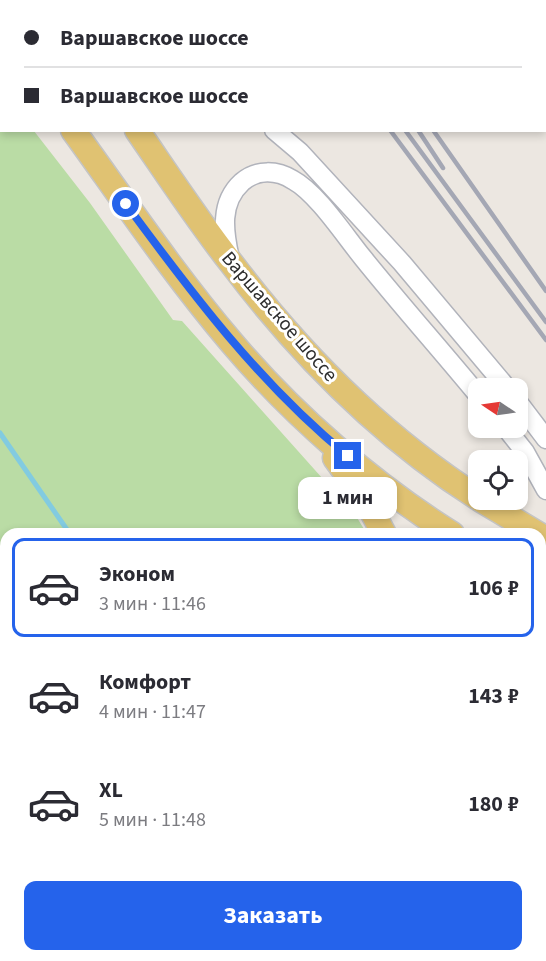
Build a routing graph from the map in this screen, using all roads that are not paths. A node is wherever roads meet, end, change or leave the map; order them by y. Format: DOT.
graph roads {
  1 [pos="74,132"];
  2 [pos="138,132"];
  3 [pos="276,132"];
  4 [pos="231,263"];
  5 [pos="499,378"];
  6 [pos="468,382"];
  7 [pos="528,414"];
  8 [pos="302,415"];
  9 [pos="514,438"];
  10 [pos="546,439"];
  11 [pos="468,490"];
  12 [pos="546,490"];
  13 [pos="499,510"];
  14 [pos="381,528"];
  15 [pos="444,528"];
  16 [pos="529,528"];
  1 -- 8 [label="main road"];
  2 -- 4 [label="main road, Варшавское шоссе"];
  3 -- 5 [label="street"];
  4 -- 6 [label="street"];
  4 -- 11 [label="main road, Варшавское шоссе"];
  7 -- 10 [label="street"];
  8 -- 14 [label="main road"];
  8 -- 15 [label="main road"];
  9 -- 12 [label="street"];
  13 -- 16 [label="main road, Варшавское шоссе"];
}
